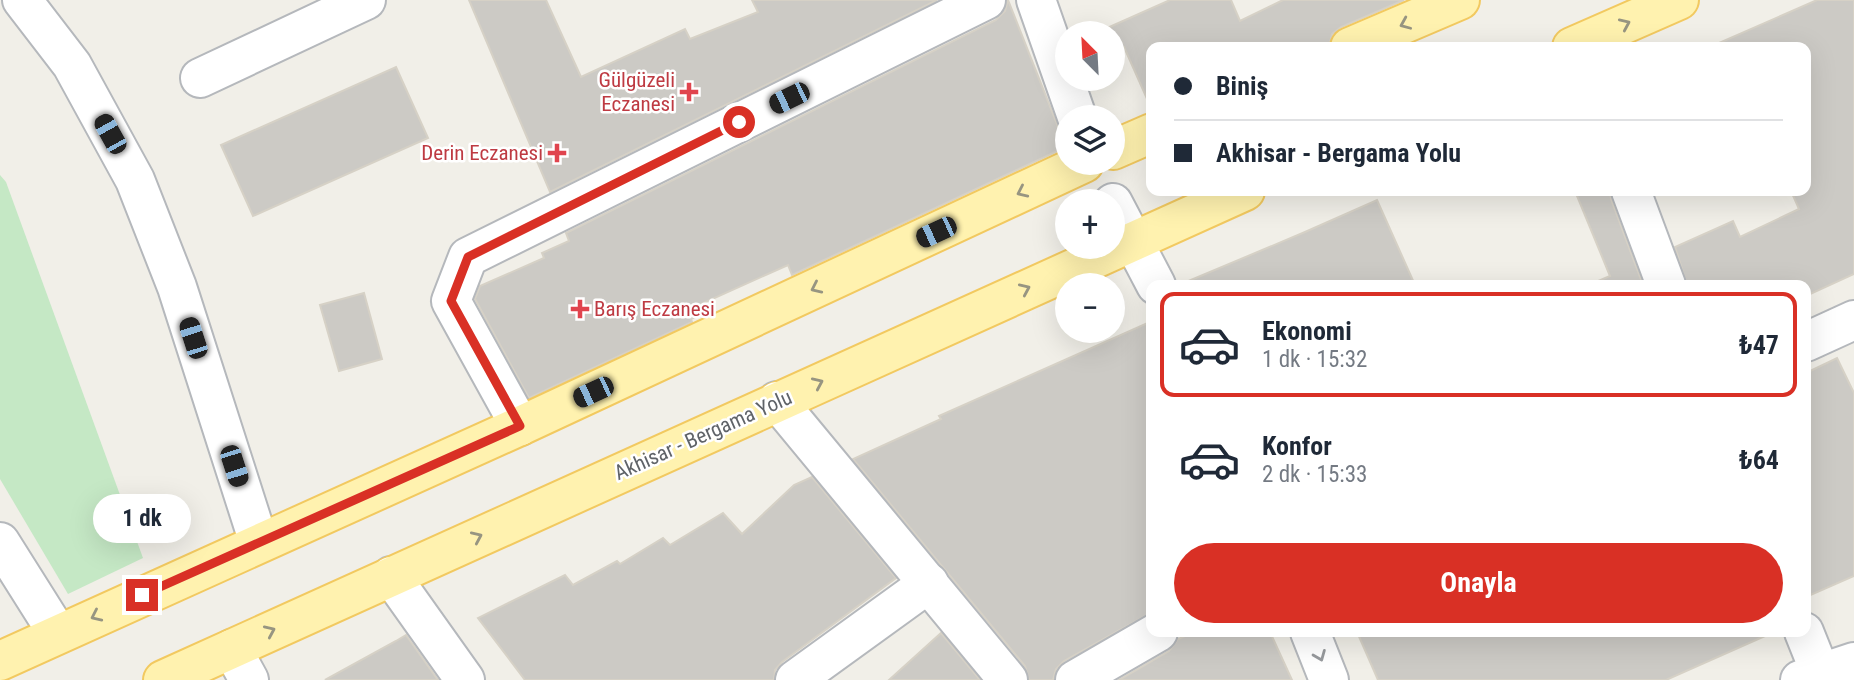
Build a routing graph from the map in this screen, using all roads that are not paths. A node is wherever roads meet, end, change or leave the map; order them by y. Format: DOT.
graph roads {
  1 [pos="22,0"];
  2 [pos="366,0"];
  3 [pos="986,0"];
  4 [pos="1036,0"];
  5 [pos="1460,0"];
  6 [pos="1679,0"];
  7 [pos="1362,42"];
  8 [pos="1585,42"];
  9 [pos="201,78"];
  10 [pos="1073,105"];
  11 [pos="1146,136"];
  12 [pos="1125,145"];
  13 [pos="1058,175"];
  14 [pos="1233,196"];
  15 [pos="1633,196"];
  16 [pos="1125,228"];
  17 [pos="1131,240"];
  18 [pos="1153,280"];
  19 [pos="1664,280"];
  20 [pos="1854,320"];
  21 [pos="1811,340"];
  22 [pos="777,401"];
  23 [pos="520,426"];
  24 [pos="0,542"];
  25 [pos="259,543"];
  26 [pos="391,576"];
  27 [pos="929,583"];
  28 [pos="58,634"];
  29 [pos="1149,637"];
  30 [pos="1312,637"];
  31 [pos="1807,637"];
  32 [pos="0,661"];
  33 [pos="240,664"];
  34 [pos="1825,671"];
  35 [pos="163,680"];
  36 [pos="466,680"];
  37 [pos="795,680"];
  38 [pos="1008,680"];
  39 [pos="1075,680"];
  40 [pos="1329,680"];
  1 -- 25 [label="street"];
  2 -- 9 [label="street"];
  3 -- 23 [label="street"];
  4 -- 10 [label="street"];
  5 -- 7 [label="main road, one-way"];
  8 -- 6 [label="main road, one-way"];
  11 -- 12 [label="main road"];
  13 -- 23 [label="main road, one-way"];
  14 -- 17 [label="main road, Akhisar - Bergama Yolu"];
  15 -- 19 [label="street"];
  16 -- 17 [label="street"];
  17 -- 18 [label="street"];
  22 -- 17 [label="main road, Akhisar - Bergama Yolu, one-way"];
  20 -- 21 [label="street"];
  26 -- 22 [label="main road, Akhisar - Bergama Yolu, one-way"];
  22 -- 27 [label="street"];
  23 -- 25 [label="main road"];
  24 -- 28 [label="street"];
  25 -- 28 [label="main road, one-way"];
  33 -- 26 [label="main road, Akhisar - Bergama Yolu, one-way"];
  26 -- 36 [label="street"];
  27 -- 37 [label="street"];
  27 -- 38 [label="street"];
  28 -- 32 [label="main road"];
  29 -- 39 [label="street"];
  30 -- 40 [label="street, one-way"];
  31 -- 34 [label="street"];
  33 -- 35 [label="main road, Akhisar - Bergama Yolu"];
}
